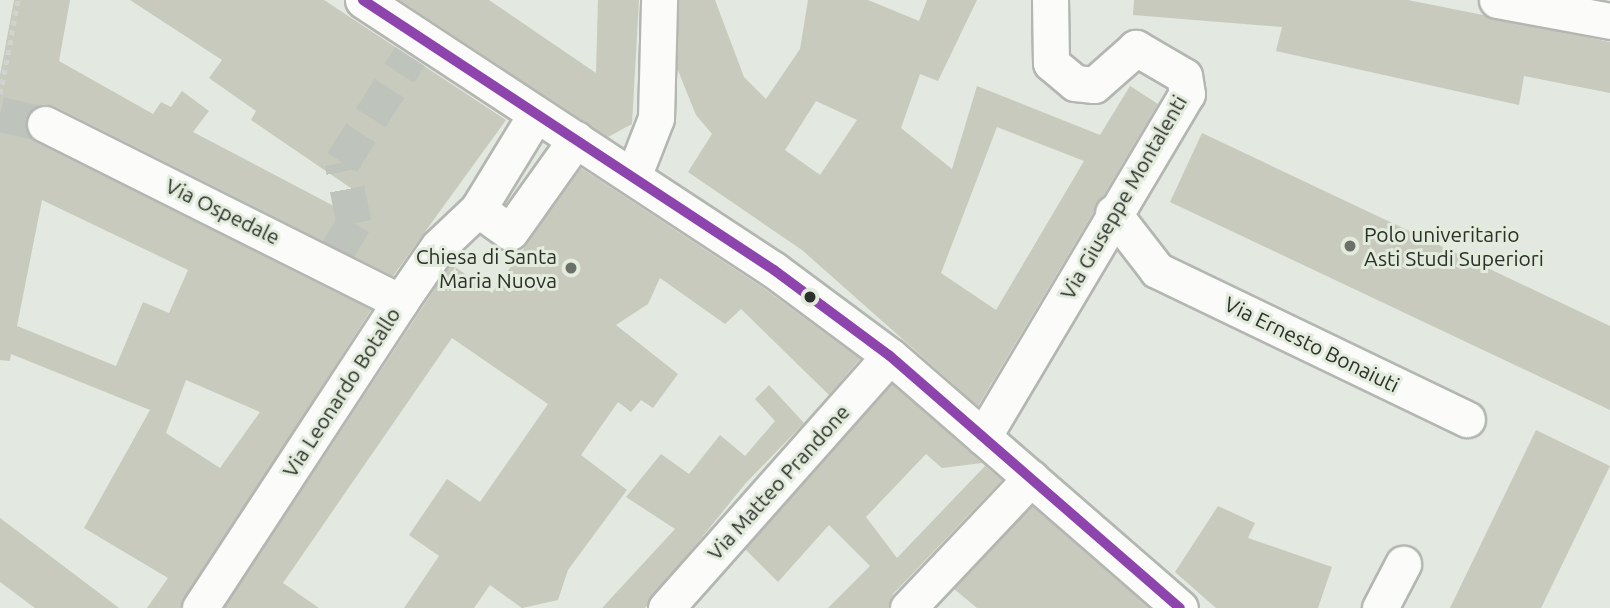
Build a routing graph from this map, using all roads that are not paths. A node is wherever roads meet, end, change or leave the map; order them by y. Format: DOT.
graph roads {
  1 [pos="363,0"];
  2 [pos="659,0"];
  3 [pos="1050,0"];
  4 [pos="1497,0"];
  5 [pos="1610,21"];
  6 [pos="537,114"];
  7 [pos="46,124"];
  8 [pos="576,139"];
  9 [pos="633,177"];
  10 [pos="478,209"];
  11 [pos="1113,213"];
  12 [pos="400,302"];
  13 [pos="890,356"];
  14 [pos="1467,419"];
  15 [pos="982,437"];
  16 [pos="1031,478"];
  17 [pos="1403,564"];
  18 [pos="200,608"];
  19 [pos="666,608"];
  20 [pos="908,608"];
  21 [pos="1180,608"];
  22 [pos="1380,608"];
  1 -- 6 [label="street"];
  2 -- 9 [label="street"];
  3 -- 11 [label="street, Via Giuseppe Montalenti"];
  4 -- 5 [label="street"];
  6 -- 8 [label="street"];
  6 -- 10 [label="street, Via Leonardo Botallo"];
  7 -- 12 [label="street, Via Ospedale"];
  8 -- 9 [label="street"];
  8 -- 10 [label="street"];
  9 -- 13 [label="street"];
  10 -- 12 [label="street, Via Leonardo Botallo"];
  11 -- 14 [label="street, Via Ernesto Bonaiuti"];
  11 -- 15 [label="street, Via Giuseppe Montalenti"];
  12 -- 18 [label="street, Via Leonardo Botallo"];
  13 -- 15 [label="street"];
  13 -- 19 [label="street, Via Matteo Prandone"];
  15 -- 16 [label="street"];
  16 -- 20 [label="street"];
  16 -- 21 [label="street"];
  17 -- 22 [label="street"];
}
